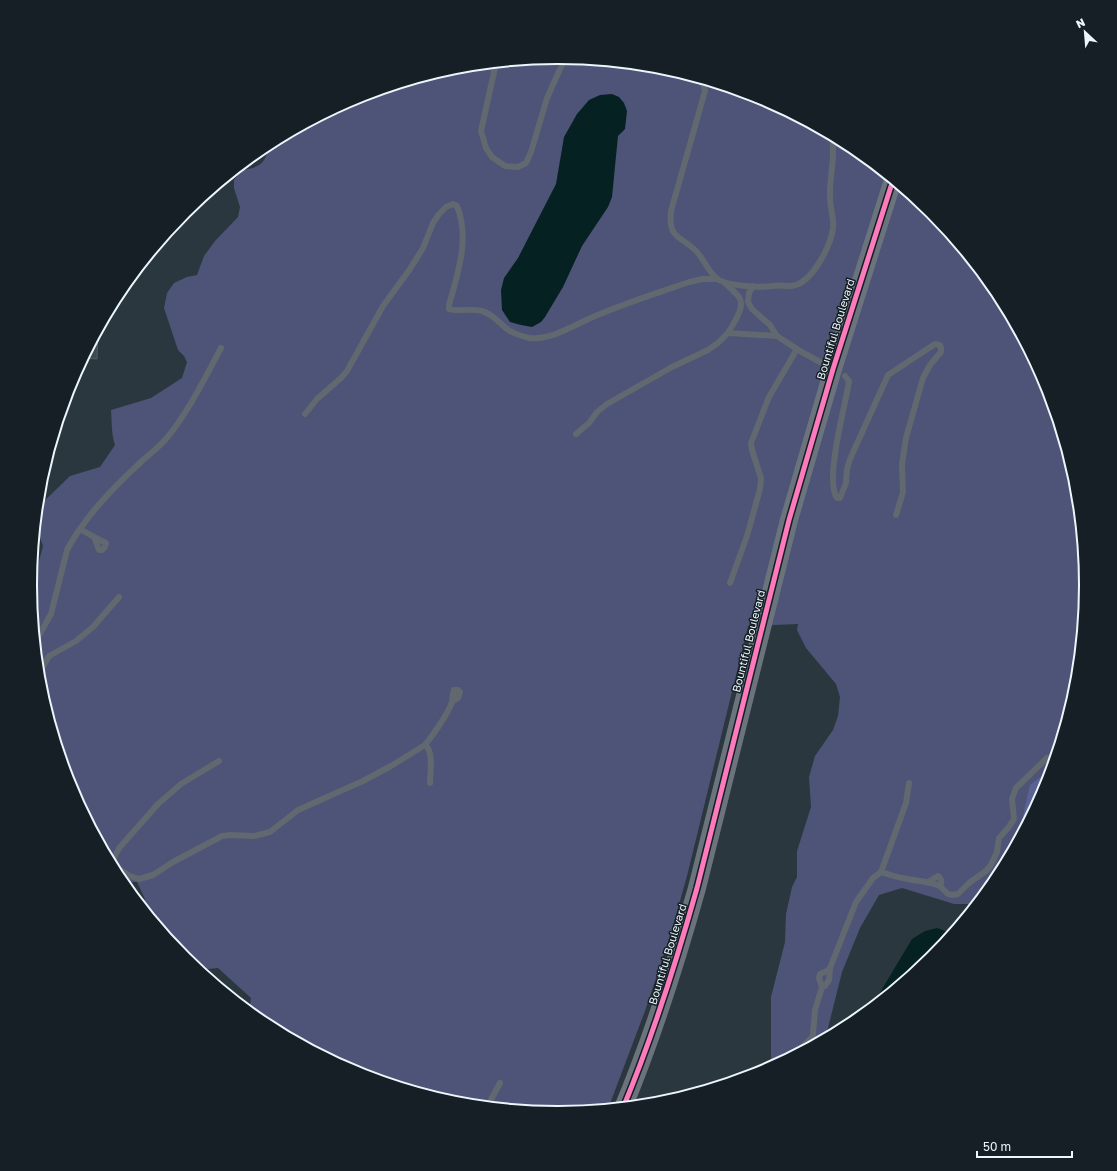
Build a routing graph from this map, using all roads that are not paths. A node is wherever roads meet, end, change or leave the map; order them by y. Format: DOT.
graph roads {
  1 [pos="562,64"];
  2 [pos="495,68"];
  3 [pos="704,85"];
  4 [pos="833,143"];
  5 [pos="892,185"];
  6 [pos="717,279"];
  7 [pos="725,283"];
  8 [pos="753,286"];
  9 [pos="728,333"];
  10 [pos="777,336"];
  11 [pos="221,348"];
  12 [pos="797,349"];
  13 [pos="820,362"];
  14 [pos="845,376"];
  15 [pos="305,414"];
  16 [pos="576,434"];
  17 [pos="896,515"];
  18 [pos="80,529"];
  19 [pos="94,537"];
  20 [pos="730,583"];
  21 [pos="119,597"];
  22 [pos="39,635"];
  23 [pos="43,666"];
  24 [pos="453,701"];
  25 [pos="425,745"];
  26 [pos="1047,758"];
  27 [pos="219,761"];
  28 [pos="430,783"];
  29 [pos="909,783"];
  30 [pos="114,857"];
  31 [pos="123,872"];
  32 [pos="881,872"];
  33 [pos="830,968"];
  34 [pos="822,987"];
  35 [pos="812,1037"];
  36 [pos="812,1041"];
  37 [pos="804,1045"];
  38 [pos="500,1083"];
  39 [pos="489,1103"];
  40 [pos="625,1103"];
  1 -- 2 [label="lane"];
  3 -- 6 [label="lane"];
  4 -- 8 [label="lane"];
  5 -- 40 [label="main road, Bountiful Boulevard"];
  6 -- 7 [label="lane"];
  6 -- 15 [label="lane"];
  7 -- 8 [label="lane"];
  7 -- 9 [label="lane"];
  8 -- 10 [label="lane"];
  9 -- 10 [label="lane"];
  9 -- 16 [label="lane"];
  10 -- 12 [label="lane"];
  11 -- 18 [label="lane"];
  12 -- 13 [label="lane"];
  12 -- 20 [label="lane"];
  14 -- 17 [label="lane"];
  18 -- 19 [label="lane"];
  18 -- 22 [label="lane"];
  21 -- 23 [label="lane"];
  24 -- 25 [label="lane"];
  25 -- 28 [label="lane"];
  25 -- 31 [label="lane"];
  26 -- 32 [label="lane"];
  27 -- 30 [label="lane"];
  29 -- 32 [label="lane"];
  32 -- 33 [label="lane"];
  33 -- 34 [label="lane"];
  33 -- 34 [label="lane"];
  34 -- 35 [label="lane"];
  35 -- 36 [label="lane"];
  35 -- 37 [label="lane"];
  38 -- 39 [label="lane"];
}
